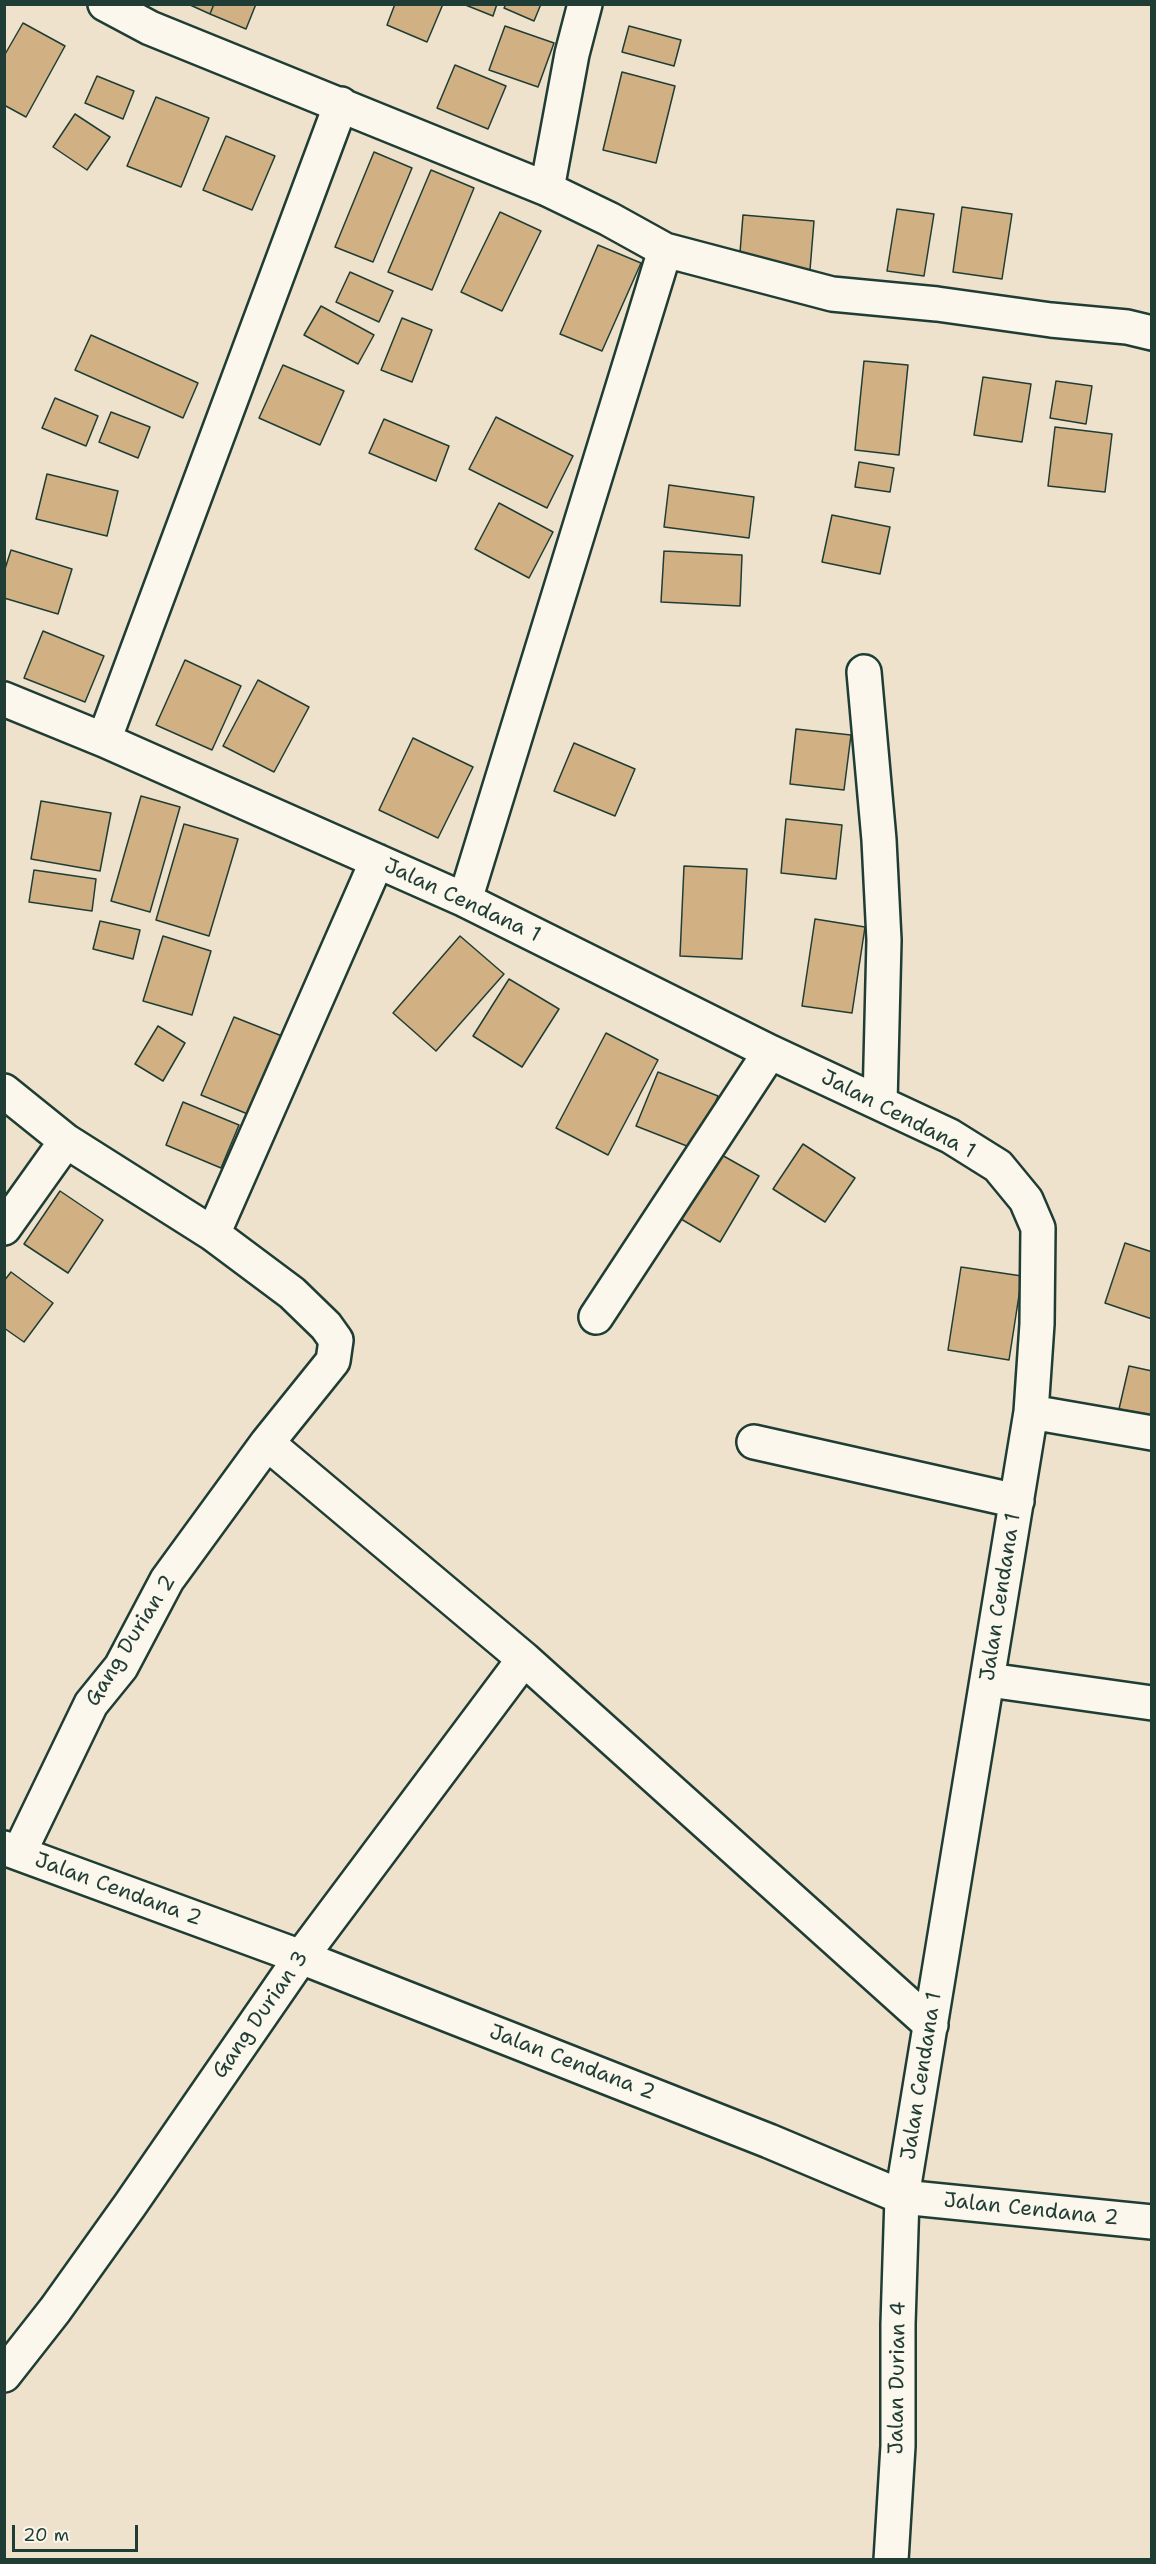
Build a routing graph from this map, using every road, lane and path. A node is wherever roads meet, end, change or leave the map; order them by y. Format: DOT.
graph roads {
  1 [pos="105,4"];
  2 [pos="585,4"];
  3 [pos="154,16"];
  4 [pos="341,104"];
  5 [pos="547,189"];
  6 [pos="665,250"];
  7 [pos="1152,333"];
  8 [pos="864,672"];
  9 [pos="4,699"];
  10 [pos="104,740"];
  11 [pos="377,861"];
  12 [pos="465,900"];
  13 [pos="770,1052"];
  14 [pos="4,1092"];
  15 [pos="880,1103"];
  16 [pos="66,1141"];
  17 [pos="4,1228"];
  18 [pos="213,1234"];
  19 [pos="596,1317"];
  20 [pos="1031,1412"];
  21 [pos="1152,1433"];
  22 [pos="754,1442"];
  23 [pos="267,1443"];
  24 [pos="1017,1501"];
  25 [pos="524,1659"];
  26 [pos="988,1680"];
  27 [pos="1152,1702"];
  28 [pos="12,1851"];
  29 [pos="301,1957"];
  30 [pos="931,2025"];
  31 [pos="903,2197"];
  32 [pos="1152,2222"];
  33 [pos="4,2375"];
  34 [pos="891,2559"];
  1 -- 3 [label="street"];
  2 -- 5 [label="street"];
  3 -- 4 [label="street"];
  4 -- 5 [label="street"];
  4 -- 10 [label="street"];
  5 -- 6 [label="street"];
  6 -- 7 [label="street"];
  6 -- 12 [label="street"];
  8 -- 15 [label="street"];
  9 -- 10 [label="street, Jalan Cendana 1"];
  10 -- 11 [label="street, Jalan Cendana 1"];
  11 -- 12 [label="street, Jalan Cendana 1"];
  11 -- 18 [label="street"];
  12 -- 13 [label="street, Jalan Cendana 1"];
  13 -- 15 [label="street, Jalan Cendana 1"];
  13 -- 19 [label="street"];
  14 -- 16 [label="street"];
  15 -- 20 [label="street, Jalan Cendana 1"];
  16 -- 17 [label="street"];
  16 -- 18 [label="street"];
  18 -- 23 [label="street, Gang Durian 2"];
  20 -- 21 [label="street"];
  20 -- 24 [label="street, Jalan Cendana 1"];
  22 -- 24 [label="street"];
  23 -- 25 [label="street"];
  23 -- 28 [label="street, Gang Durian 2"];
  24 -- 26 [label="street, Jalan Cendana 1"];
  25 -- 29 [label="street, Gang Durian 3"];
  25 -- 30 [label="street"];
  26 -- 27 [label="street"];
  26 -- 30 [label="street, Jalan Cendana 1"];
  28 -- 29 [label="street, Jalan Cendana 2"];
  29 -- 31 [label="street, Jalan Cendana 2"];
  29 -- 33 [label="street, Gang Durian 3"];
  30 -- 31 [label="street, Jalan Cendana 1"];
  31 -- 32 [label="street, Jalan Cendana 2"];
  31 -- 34 [label="street, Jalan Durian 4"];
}
